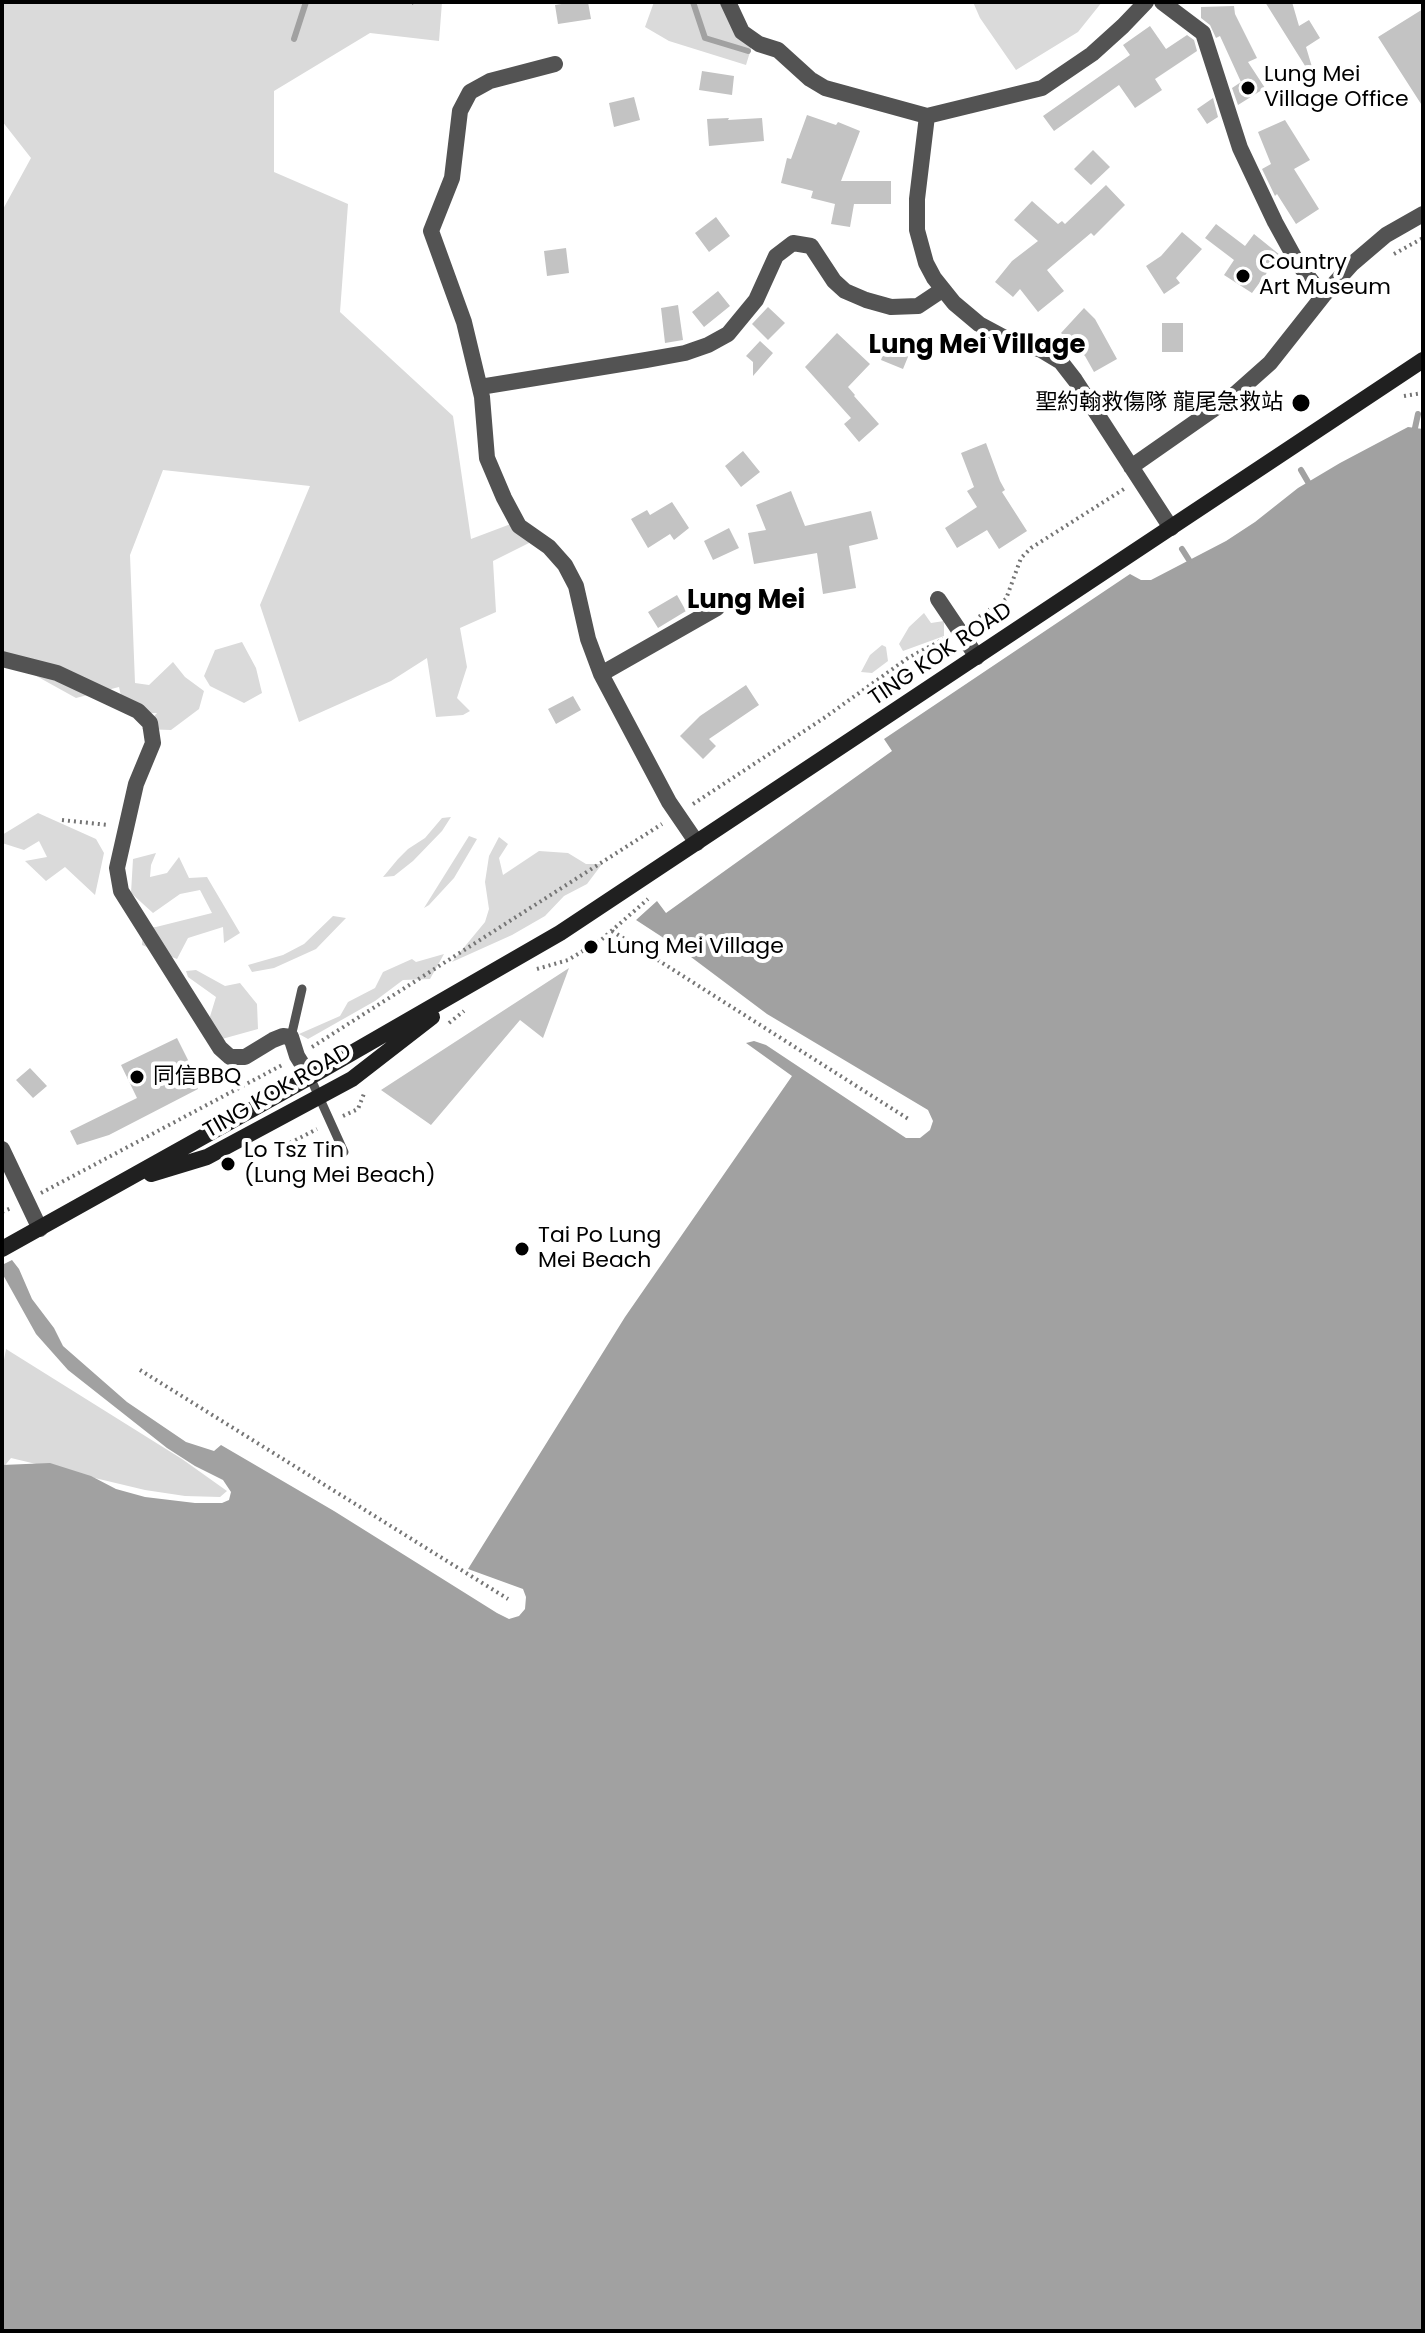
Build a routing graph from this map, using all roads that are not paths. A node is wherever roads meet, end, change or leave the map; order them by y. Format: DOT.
graph roads {
  1 [pos="728,2"];
  2 [pos="1146,2"];
  3 [pos="1162,2"];
  4 [pos="555,64"];
  5 [pos="927,116"];
  6 [pos="1423,214"];
  7 [pos="942,290"];
  8 [pos="1323,296"];
  9 [pos="1423,360"];
  10 [pos="480,387"];
  11 [pos="1131,476"];
  12 [pos="1171,528"];
  13 [pos="938,599"];
  14 [pos="717,608"];
  15 [pos="977,657"];
  16 [pos="2,659"];
  17 [pos="601,674"];
  18 [pos="697,843"];
  19 [pos="478,980"];
  20 [pos="302,989"];
  21 [pos="291,1037"];
  22 [pos="310,1077"];
  23 [pos="319,1097"];
  24 [pos="2,1149"];
  25 [pos="344,1152"];
  26 [pos="122,1183"];
  27 [pos="40,1229"];
  28 [pos="2,1249"];
  1 -- 5 [label="street"];
  2 -- 5 [label="street"];
  3 -- 8 [label="street"];
  4 -- 10 [label="street"];
  5 -- 7 [label="street"];
  6 -- 8 [label="street"];
  7 -- 10 [label="street"];
  7 -- 11 [label="street"];
  8 -- 11 [label="street"];
  9 -- 12 [label="main road, TING KOK ROAD"];
  10 -- 17 [label="street"];
  11 -- 12 [label="street"];
  12 -- 15 [label="main road, TING KOK ROAD"];
  13 -- 15 [label="street"];
  14 -- 17 [label="street"];
  15 -- 18 [label="main road, TING KOK ROAD"];
  16 -- 21 [label="street"];
  17 -- 18 [label="street"];
  18 -- 19 [label="main road, TING KOK ROAD"];
  19 -- 22 [label="main road, TING KOK ROAD"];
  19 -- 23 [label="main road, TING KOK ROAD"];
  20 -- 21 [label="lane"];
  21 -- 22 [label="street"];
  22 -- 23 [label="lane"];
  22 -- 26 [label="main road, TING KOK ROAD"];
  23 -- 25 [label="lane"];
  23 -- 26 [label="main road, TING KOK ROAD"];
  24 -- 27 [label="street"];
  26 -- 27 [label="main road, TING KOK ROAD"];
  27 -- 28 [label="main road, TING KOK ROAD"];
}
